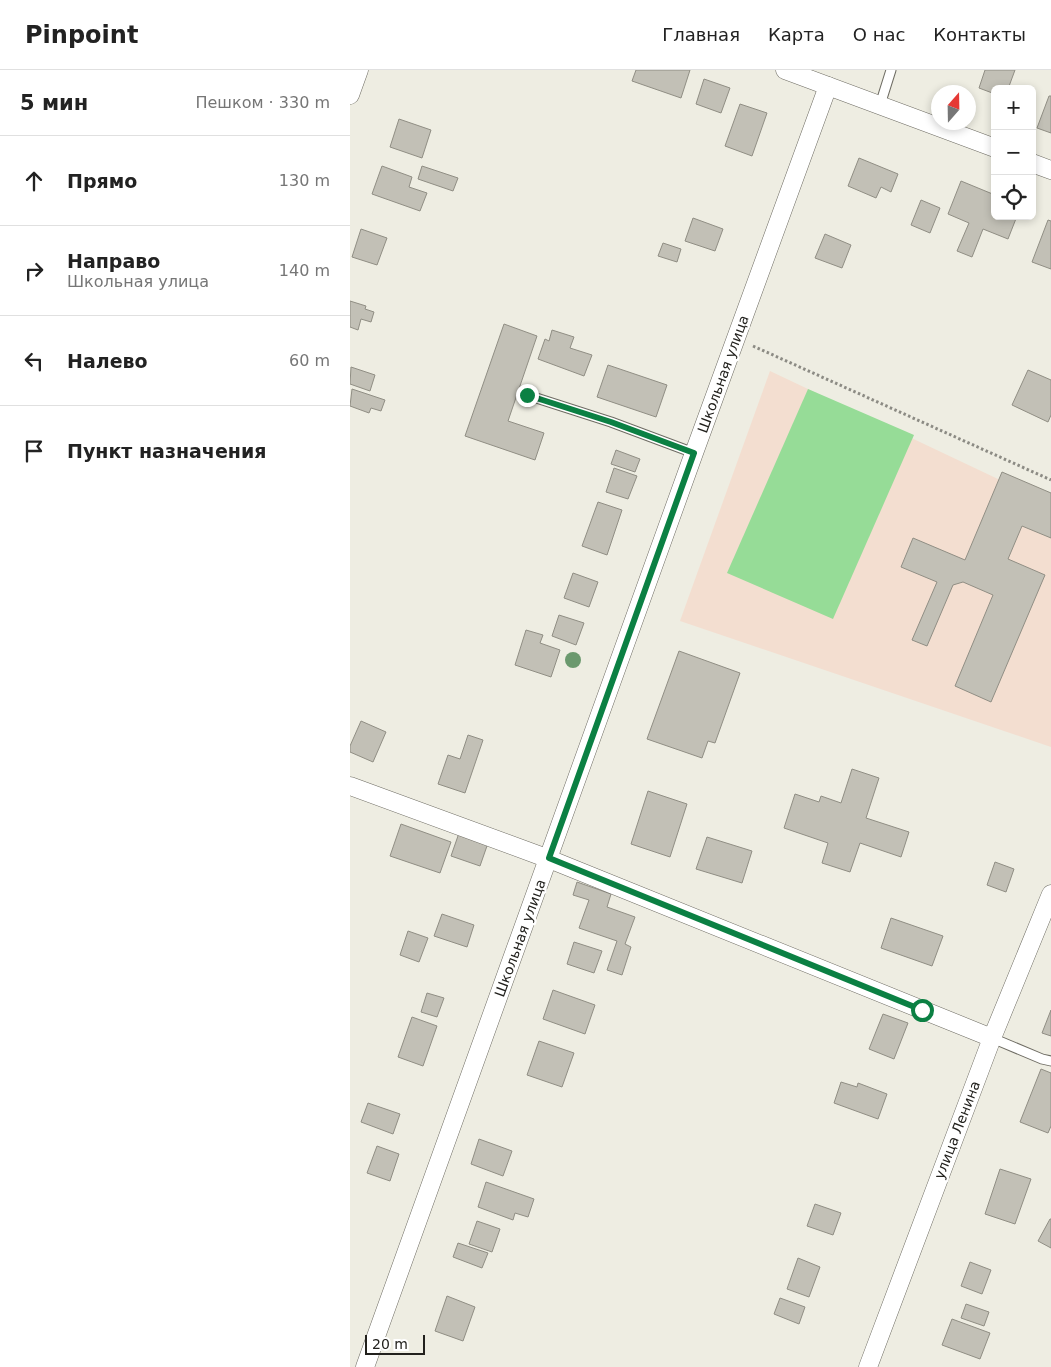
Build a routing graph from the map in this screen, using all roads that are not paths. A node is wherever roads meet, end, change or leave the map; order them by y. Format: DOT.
graph roads {
  1 [pos="359,70"];
  2 [pos="785,70"];
  3 [pos="891,70"];
  4 [pos="828,86"];
  5 [pos="350,95"];
  6 [pos="880,105"];
  7 [pos="991,147"];
  8 [pos="1036,164"];
  9 [pos="1051,170"];
  10 [pos="527,395"];
  11 [pos="694,453"];
  12 [pos="350,786"];
  13 [pos="549,858"];
  14 [pos="1051,894"];
  15 [pos="992,1038"];
  16 [pos="1051,1061"];
  17 [pos="366,1367"];
  18 [pos="868,1367"];
  1 -- 5 [label="street"];
  2 -- 4 [label="street"];
  3 -- 6 [label="lane"];
  4 -- 6 [label="street"];
  4 -- 11 [label="street, Школьная улица"];
  6 -- 7 [label="street"];
  8 -- 9 [label="street"];
  10 -- 11 [label="lane"];
  11 -- 13 [label="street, Школьная улица"];
  12 -- 13 [label="street"];
  13 -- 15 [label="street"];
  13 -- 17 [label="street, Школьная улица"];
  14 -- 15 [label="street, улица Ленина"];
  15 -- 16 [label="lane"];
  15 -- 18 [label="street, улица Ленина"];
}
